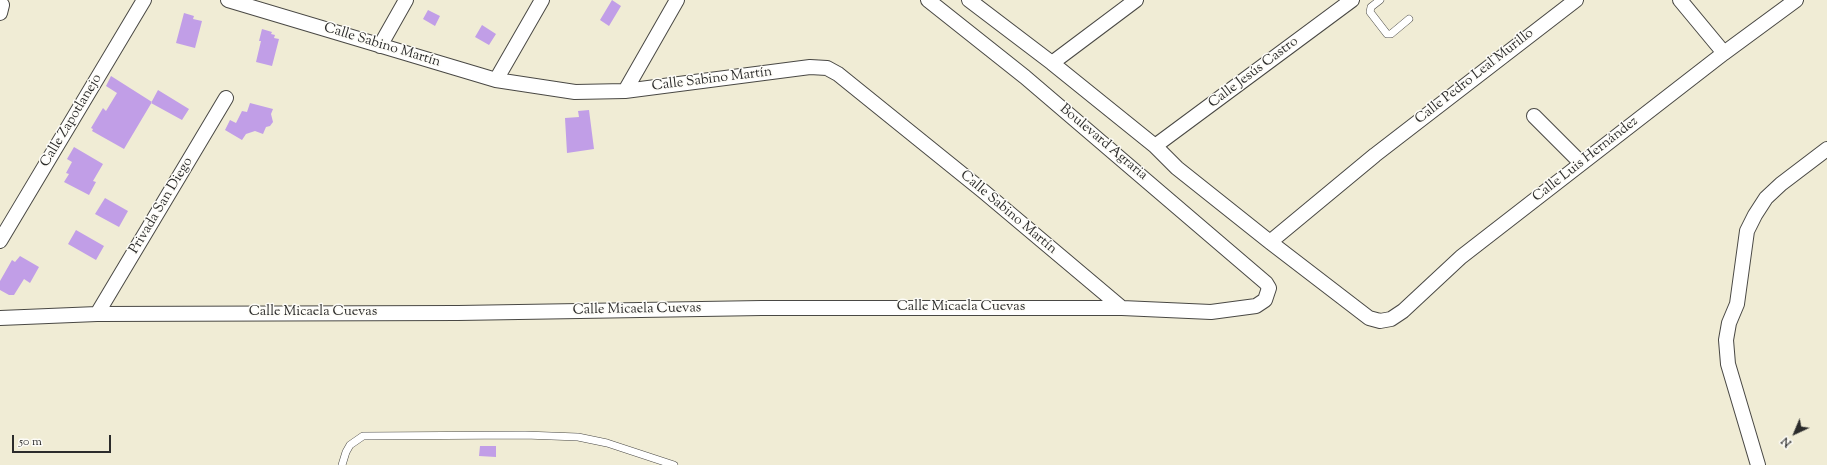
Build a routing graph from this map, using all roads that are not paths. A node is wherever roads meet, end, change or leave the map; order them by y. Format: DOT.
graph roads {
  1 [pos="144,0"];
  2 [pos="228,0"];
  3 [pos="406,0"];
  4 [pos="542,0"];
  5 [pos="678,0"];
  6 [pos="928,0"];
  7 [pos="969,0"];
  8 [pos="1136,0"];
  9 [pos="1352,0"];
  10 [pos="1380,0"];
  11 [pos="1576,0"];
  12 [pos="1680,0"];
  13 [pos="1796,0"];
  14 [pos="0,2"];
  15 [pos="269,6"];
  16 [pos="0,13"];
  17 [pos="1409,19"];
  18 [pos="380,46"];
  19 [pos="1724,53"];
  20 [pos="1052,63"];
  21 [pos="496,80"];
  22 [pos="625,91"];
  23 [pos="226,98"];
  24 [pos="1534,116"];
  25 [pos="1155,146"];
  26 [pos="1827,149"];
  27 [pos="1581,163"];
  28 [pos="0,241"];
  29 [pos="1270,242"];
  30 [pos="1268,293"];
  31 [pos="1122,308"];
  32 [pos="97,314"];
  33 [pos="0,318"];
  34 [pos="342,465"];
  35 [pos="674,465"];
  36 [pos="1758,465"];
  1 -- 28 [label="street, Calle Zapotlanejo"];
  2 -- 15 [label="street, Calle Sabino Martín"];
  3 -- 18 [label="street"];
  4 -- 21 [label="street"];
  5 -- 22 [label="street"];
  6 -- 30 [label="street, Boulevard Agraria"];
  7 -- 20 [label="street"];
  8 -- 20 [label="street"];
  9 -- 25 [label="street, Calle Jesús Castro"];
  10 -- 17 [label="lane"];
  11 -- 29 [label="street, Calle Pedro Leal Murillo"];
  12 -- 19 [label="street"];
  13 -- 19 [label="street, Calle Luis Hernández"];
  14 -- 16 [label="street"];
  15 -- 18 [label="street, Calle Sabino Martín"];
  18 -- 21 [label="street, Calle Sabino Martín"];
  19 -- 27 [label="street, Calle Luis Hernández"];
  20 -- 25 [label="street"];
  21 -- 22 [label="street, Calle Sabino Martín"];
  22 -- 31 [label="street, Calle Sabino Martín"];
  23 -- 32 [label="street, Privada San Diego"];
  24 -- 27 [label="street"];
  25 -- 29 [label="street"];
  26 -- 36 [label="street"];
  27 -- 29 [label="street, Calle Luis Hernández"];
  30 -- 31 [label="street, Calle Micaela Cuevas"];
  31 -- 32 [label="street, Calle Micaela Cuevas"];
  32 -- 33 [label="street, Calle Micaela Cuevas"];
  34 -- 35 [label="lane"];
}
